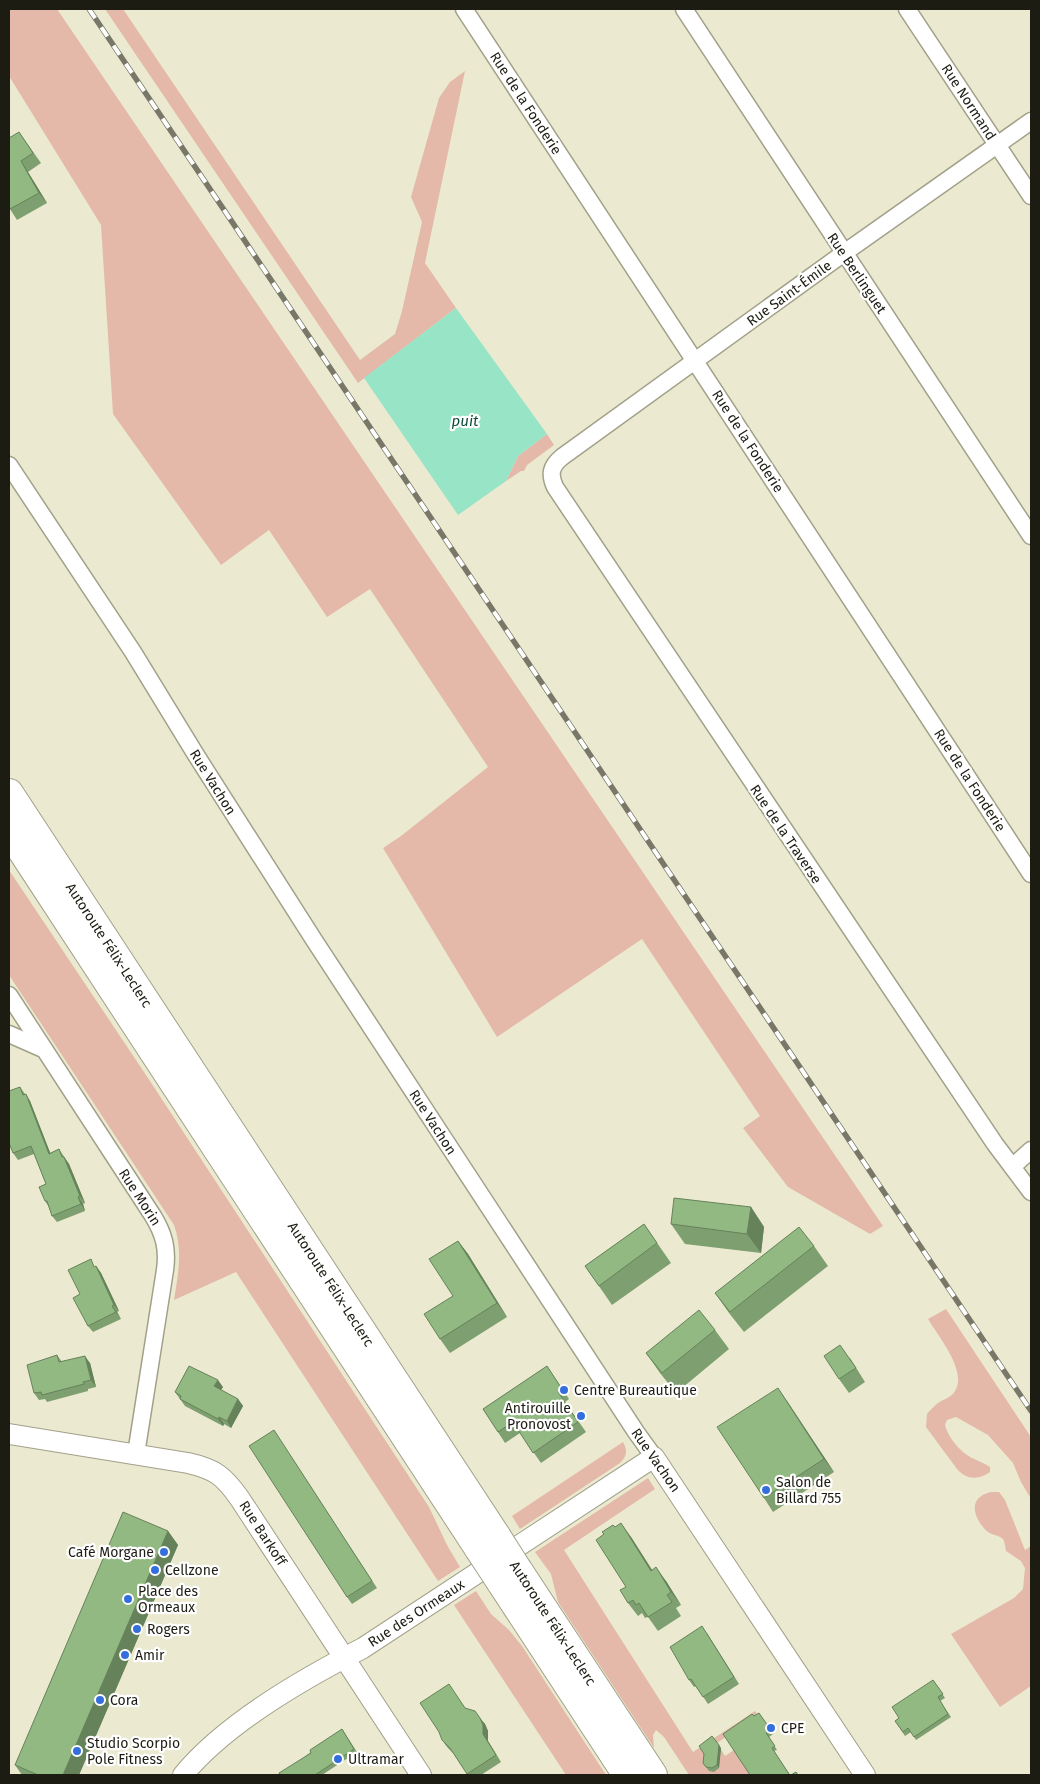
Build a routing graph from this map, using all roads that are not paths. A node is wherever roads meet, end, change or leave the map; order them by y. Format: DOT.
graph roads {
  1 [pos="464,9"];
  2 [pos="684,9"];
  3 [pos="907,9"];
  4 [pos="1031,121"];
  5 [pos="998,146"];
  6 [pos="1031,196"];
  7 [pos="844,253"];
  8 [pos="694,361"];
  9 [pos="9,465"];
  10 [pos="551,470"];
  11 [pos="1031,536"];
  12 [pos="9,793"];
  13 [pos="9,831"];
  14 [pos="1031,874"];
  15 [pos="9,995"];
  16 [pos="9,1034"];
  17 [pos="42,1049"];
  18 [pos="1031,1150"];
  19 [pos="1012,1166"];
  20 [pos="1031,1192"];
  21 [pos="9,1434"];
  22 [pos="136,1454"];
  23 [pos="654,1457"];
  24 [pos="488,1543"];
  25 [pos="509,1575"];
  26 [pos="344,1658"];
  27 [pos="183,1775"];
  28 [pos="421,1775"];
  29 [pos="627,1775"];
  30 [pos="653,1775"];
  31 [pos="864,1775"];
  1 -- 8 [label="street, Rue de la Fonderie"];
  2 -- 7 [label="street, Rue Berlinguet"];
  3 -- 5 [label="street, Rue Normand"];
  4 -- 5 [label="street, Rue Saint-Émile"];
  5 -- 6 [label="street, Rue Normand"];
  5 -- 7 [label="street, Rue Saint-Émile"];
  7 -- 8 [label="street, Rue Saint-Émile"];
  7 -- 11 [label="street, Rue Berlinguet"];
  8 -- 10 [label="street, Rue Saint-Émile"];
  8 -- 14 [label="street, Rue de la Fonderie"];
  9 -- 23 [label="street, Rue Vachon"];
  10 -- 19 [label="street, Rue de la Traverse"];
  12 -- 24 [label="highway, Autoroute Félix-Leclerc"];
  13 -- 24 [label="highway, Autoroute Félix-Leclerc"];
  15 -- 17 [label="street, Rue Morin"];
  16 -- 17 [label="street"];
  17 -- 22 [label="street, Rue Morin"];
  18 -- 19 [label="street"];
  19 -- 20 [label="street, Rue de la Traverse"];
  21 -- 22 [label="street, Rue Barkoff"];
  22 -- 26 [label="street, Rue Barkoff"];
  23 -- 26 [label="street, Rue des Ormeaux"];
  23 -- 31 [label="street, Rue Vachon"];
  24 -- 25 [label="highway, Autoroute Félix-Leclerc, bridge"];
  25 -- 29 [label="highway, Autoroute Félix-Leclerc"];
  25 -- 30 [label="highway, Autoroute Félix-Leclerc"];
  26 -- 27 [label="street, Rue des Ormeaux"];
  26 -- 28 [label="street, Rue Barkoff"];
}
